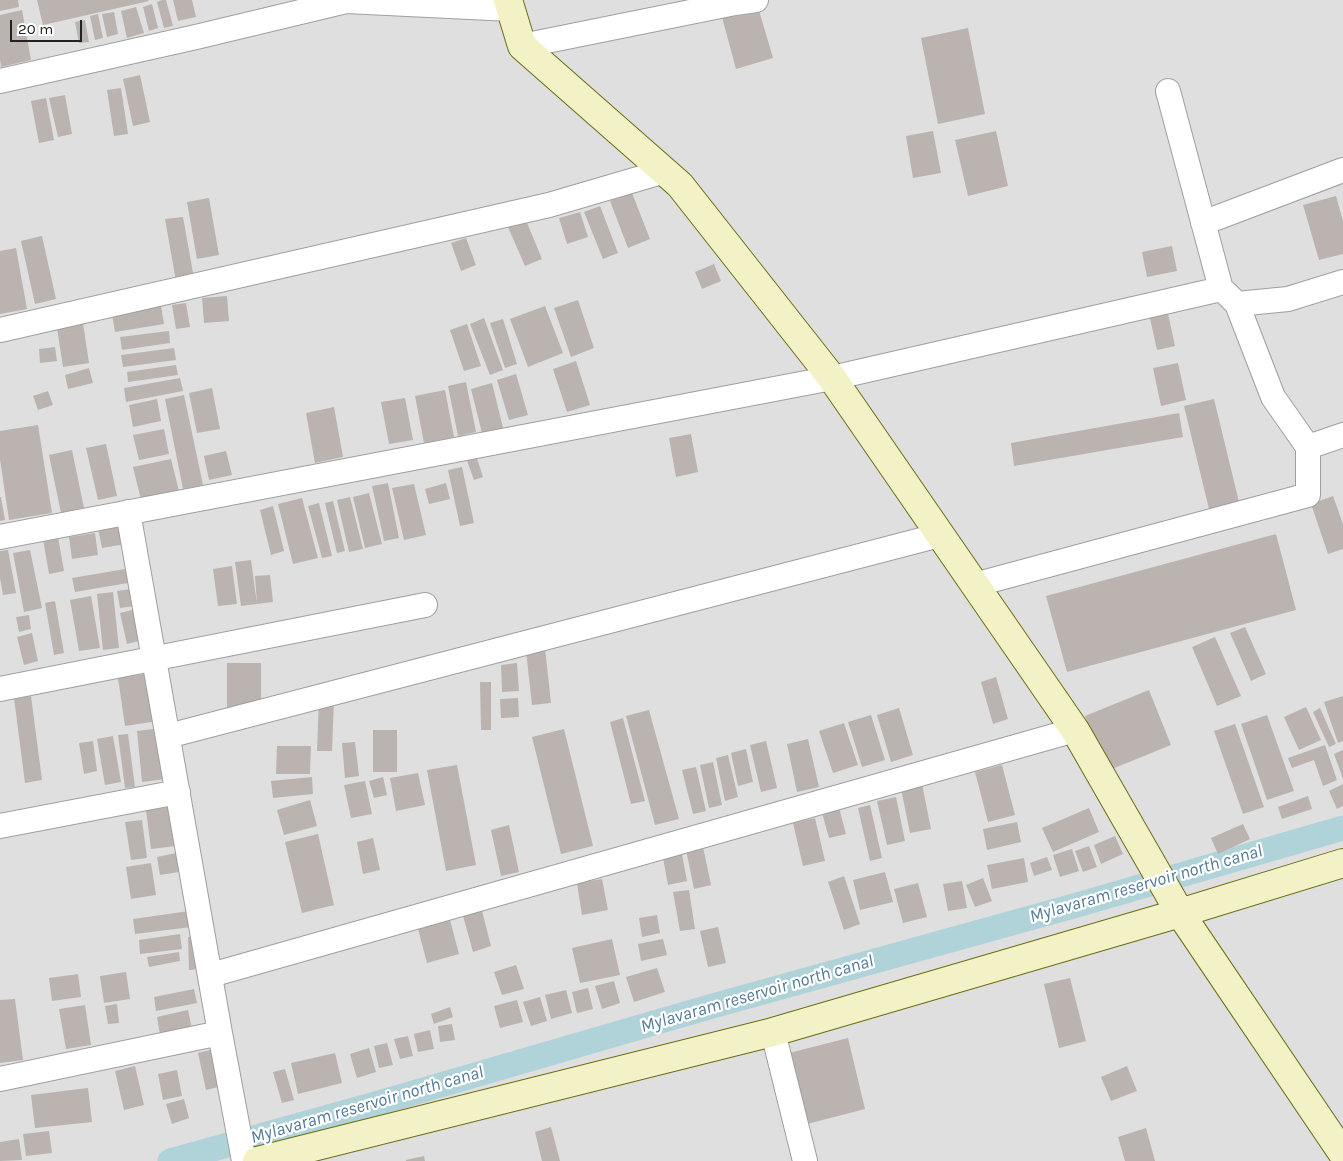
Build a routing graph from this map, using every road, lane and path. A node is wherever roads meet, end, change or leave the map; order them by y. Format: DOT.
graph roads {
  1 [pos="756,0"];
  2 [pos="510,4"];
  3 [pos="522,46"];
  4 [pos="0,81"];
  5 [pos="1168,91"];
  6 [pos="1343,170"];
  7 [pos="665,171"];
  8 [pos="1203,223"];
  9 [pos="1343,282"];
  10 [pos="1229,296"];
  11 [pos="0,330"];
  12 [pos="832,378"];
  13 [pos="1343,435"];
  14 [pos="1308,447"];
  15 [pos="128,512"];
  16 [pos="940,535"];
  17 [pos="0,537"];
  18 [pos="974,585"];
  19 [pos="425,605"];
  20 [pos="154,659"];
  21 [pos="0,689"];
  22 [pos="1075,730"];
  23 [pos="168,736"];
  24 [pos="178,792"];
  25 [pos="0,826"];
  26 [pos="1343,862"];
  27 [pos="1180,913"];
  28 [pos="211,975"];
  29 [pos="773,1032"];
  30 [pos="220,1033"];
  31 [pos="0,1079"];
  32 [pos="1343,1154"];
  33 [pos="244,1161"];
  34 [pos="257,1161"];
  35 [pos="805,1161"];
  1 -- 3 [label="street"];
  2 -- 3 [label="main road"];
  2 -- 4 [label="street"];
  3 -- 7 [label="main road"];
  5 -- 8 [label="street"];
  6 -- 8 [label="street"];
  7 -- 11 [label="street"];
  7 -- 12 [label="main road"];
  8 -- 10 [label="street"];
  9 -- 10 [label="street"];
  10 -- 12 [label="street"];
  10 -- 14 [label="street"];
  12 -- 15 [label="street"];
  12 -- 16 [label="main road"];
  13 -- 14 [label="street"];
  14 -- 18 [label="street"];
  15 -- 17 [label="street"];
  15 -- 20 [label="street"];
  16 -- 18 [label="main road"];
  16 -- 23 [label="street"];
  18 -- 22 [label="main road"];
  19 -- 20 [label="street"];
  20 -- 21 [label="street"];
  20 -- 23 [label="street"];
  22 -- 27 [label="main road"];
  22 -- 28 [label="street"];
  23 -- 24 [label="street"];
  24 -- 25 [label="street"];
  24 -- 28 [label="street"];
  26 -- 27 [label="main road"];
  27 -- 29 [label="main road"];
  27 -- 32 [label="main road"];
  28 -- 30 [label="street"];
  29 -- 34 [label="main road"];
  29 -- 35 [label="street"];
  30 -- 31 [label="street"];
  30 -- 33 [label="street"];
}
